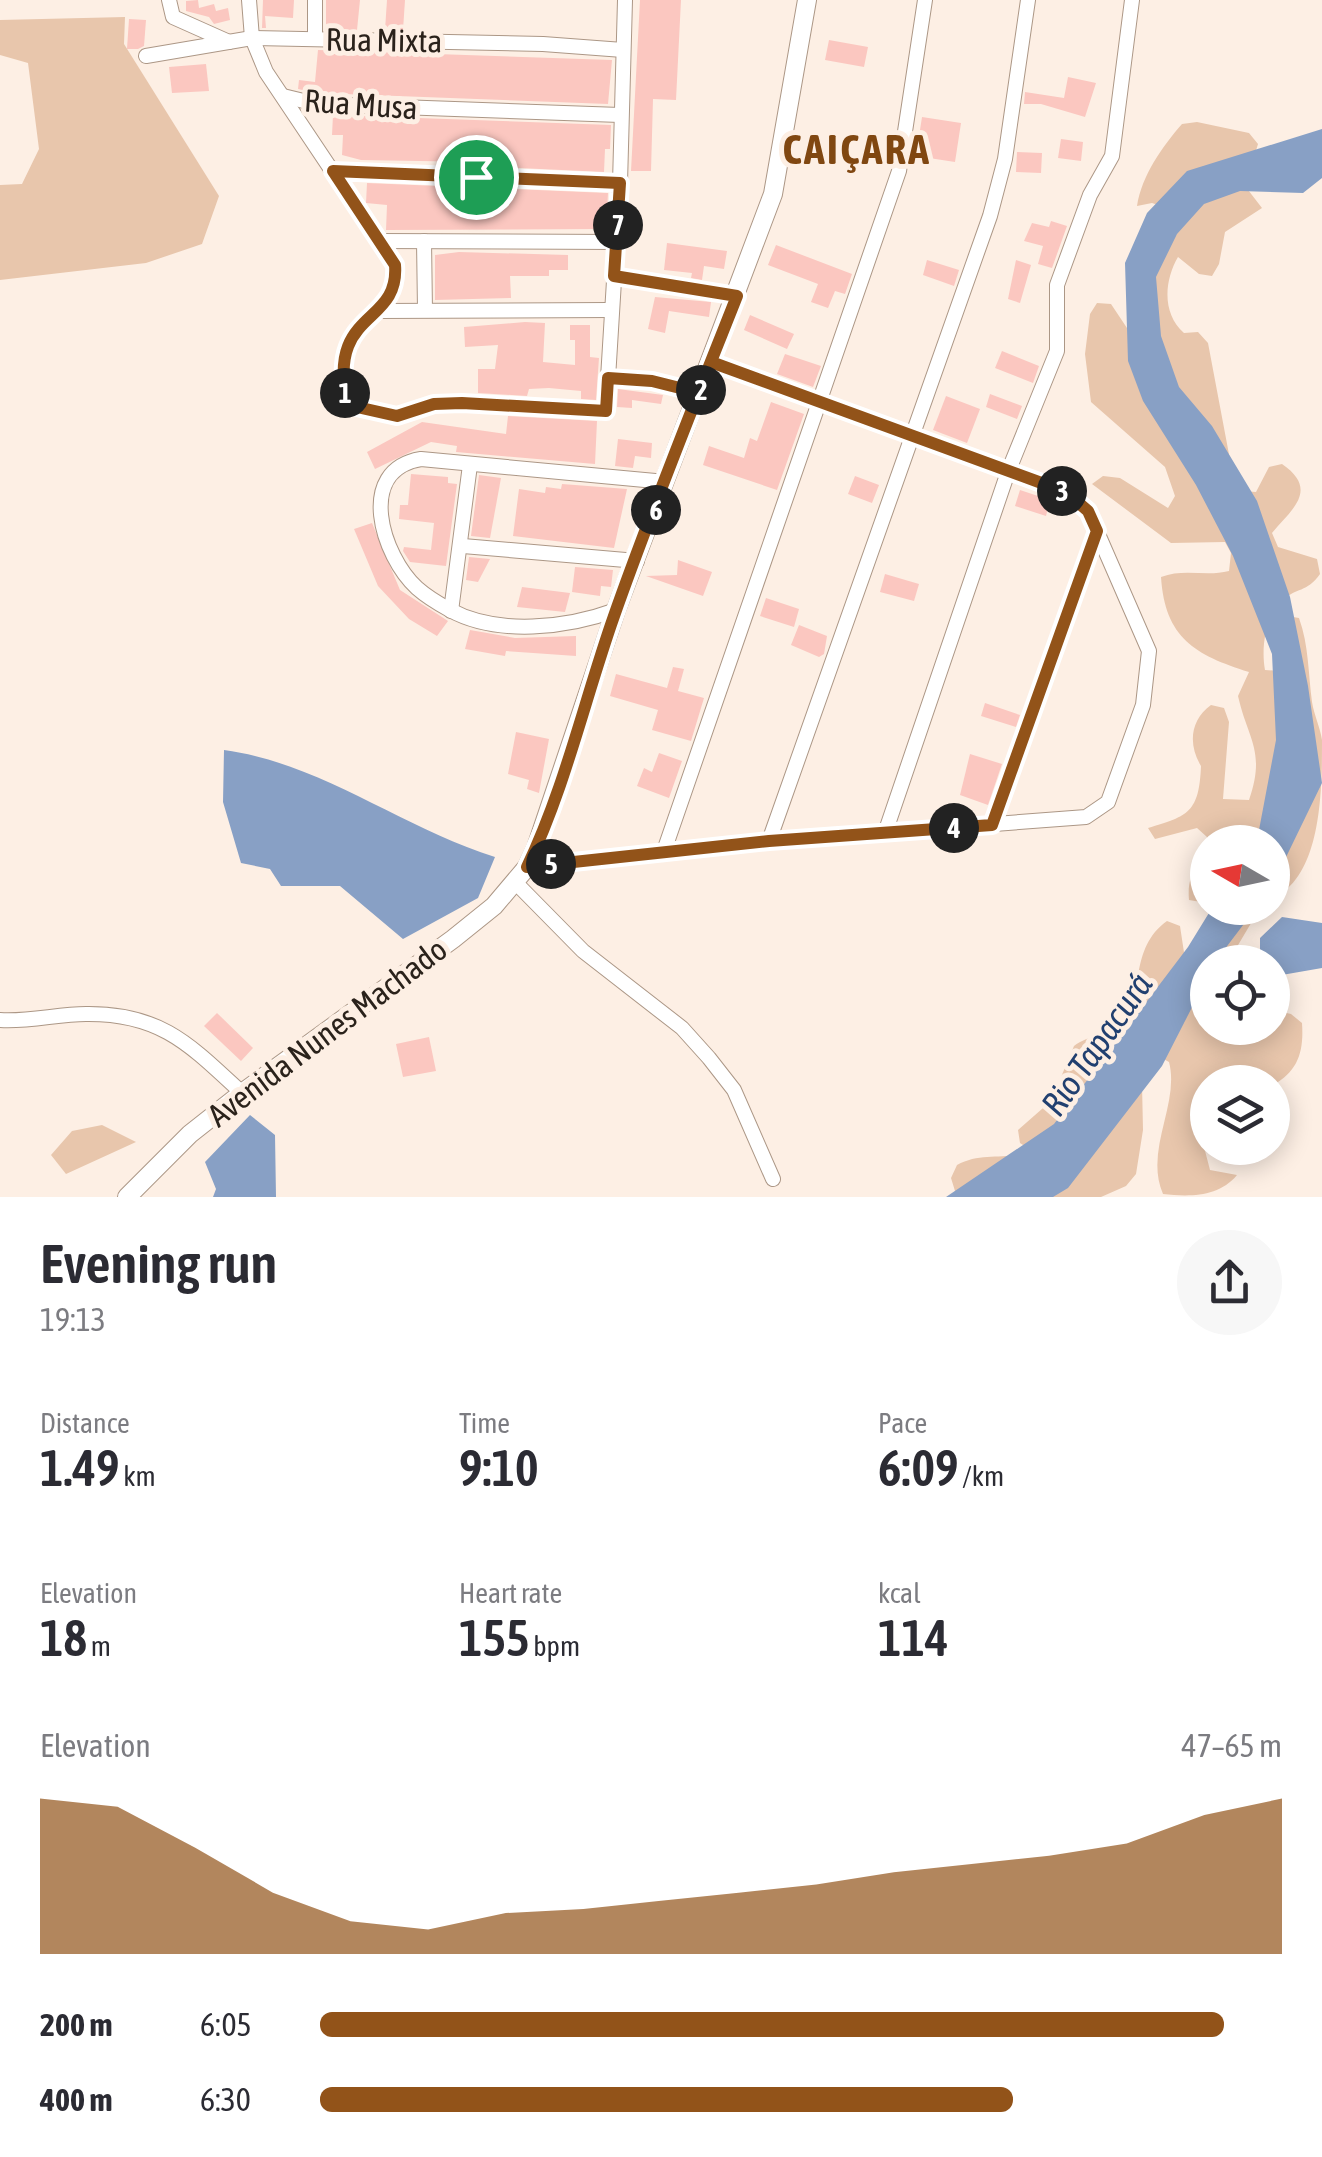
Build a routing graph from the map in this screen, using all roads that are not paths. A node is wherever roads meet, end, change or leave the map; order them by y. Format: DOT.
graph roads {
  1 [pos="169,0"];
  2 [pos="249,0"];
  3 [pos="315,0"];
  4 [pos="624,0"];
  5 [pos="807,0"];
  6 [pos="925,0"];
  7 [pos="1028,0"];
  8 [pos="1132,0"];
  9 [pos="252,38"];
  10 [pos="315,38"];
  11 [pos="230,42"];
  12 [pos="623,50"];
  13 [pos="146,56"];
  14 [pos="283,96"];
  15 [pos="620,115"];
  16 [pos="333,171"];
  17 [pos="620,183"];
  18 [pos="379,241"];
  19 [pos="424,241"];
  20 [pos="617,242"];
  21 [pos="614,276"];
  22 [pos="737,296"];
  23 [pos="425,310"];
  24 [pos="610,310"];
  25 [pos="378,311"];
  26 [pos="711,362"];
  27 [pos="608,378"];
  28 [pos="700,393"];
  29 [pos="820,402"];
  30 [pos="911,437"];
  31 [pos="470,465"];
  32 [pos="1008,472"];
  33 [pos="666,482"];
  34 [pos="1097,531"];
  35 [pos="462,546"];
  36 [pos="638,561"];
  37 [pos="616,610"];
  38 [pos="451,611"];
  39 [pos="992,825"];
  40 [pos="885,833"];
  41 [pos="769,841"];
  42 [pos="664,851"];
  43 [pos="521,874"];
  44 [pos="0,1020"];
  45 [pos="242,1093"];
  46 [pos="773,1179"];
  47 [pos="127,1197"];
  1 -- 11 [label="street"];
  2 -- 9 [label="street"];
  3 -- 10 [label="street"];
  4 -- 12 [label="street"];
  5 -- 22 [label="main road"];
  6 -- 29 [label="street"];
  7 -- 30 [label="street"];
  8 -- 32 [label="street"];
  9 -- 10 [label="street, Rua Mixta"];
  9 -- 11 [label="street, Rua Mixta"];
  9 -- 14 [label="street"];
  10 -- 12 [label="street, Rua Mixta"];
  11 -- 13 [label="street, Rua Mixta"];
  12 -- 15 [label="street"];
  14 -- 15 [label="street, Rua Musa"];
  14 -- 16 [label="street"];
  15 -- 17 [label="street"];
  16 -- 17 [label="street"];
  16 -- 18 [label="street"];
  17 -- 20 [label="street"];
  18 -- 19 [label="street"];
  18 -- 25 [label="street"];
  19 -- 20 [label="street"];
  19 -- 23 [label="street"];
  20 -- 21 [label="street"];
  21 -- 22 [label="street"];
  21 -- 24 [label="street"];
  22 -- 26 [label="main road"];
  23 -- 24 [label="street"];
  23 -- 25 [label="street"];
  24 -- 27 [label="street"];
  25 -- 27 [label="street"];
  26 -- 28 [label="main road"];
  26 -- 29 [label="street"];
  27 -- 28 [label="street"];
  28 -- 33 [label="main road"];
  29 -- 30 [label="street"];
  29 -- 42 [label="street"];
  30 -- 32 [label="street"];
  30 -- 41 [label="street"];
  31 -- 33 [label="street"];
  31 -- 35 [label="street"];
  31 -- 38 [label="street"];
  32 -- 34 [label="street"];
  32 -- 40 [label="street"];
  33 -- 36 [label="main road"];
  34 -- 39 [label="street"];
  34 -- 39 [label="street"];
  35 -- 36 [label="street"];
  35 -- 38 [label="street"];
  36 -- 37 [label="main road"];
  37 -- 38 [label="street"];
  37 -- 43 [label="main road"];
  39 -- 40 [label="street"];
  40 -- 41 [label="street"];
  41 -- 42 [label="street"];
  42 -- 43 [label="street"];
  43 -- 45 [label="main road, Avenida Nunes Machado"];
  43 -- 46 [label="street"];
  44 -- 45 [label="street"];
  45 -- 47 [label="main road, Avenida Nunes Machado"];
}
